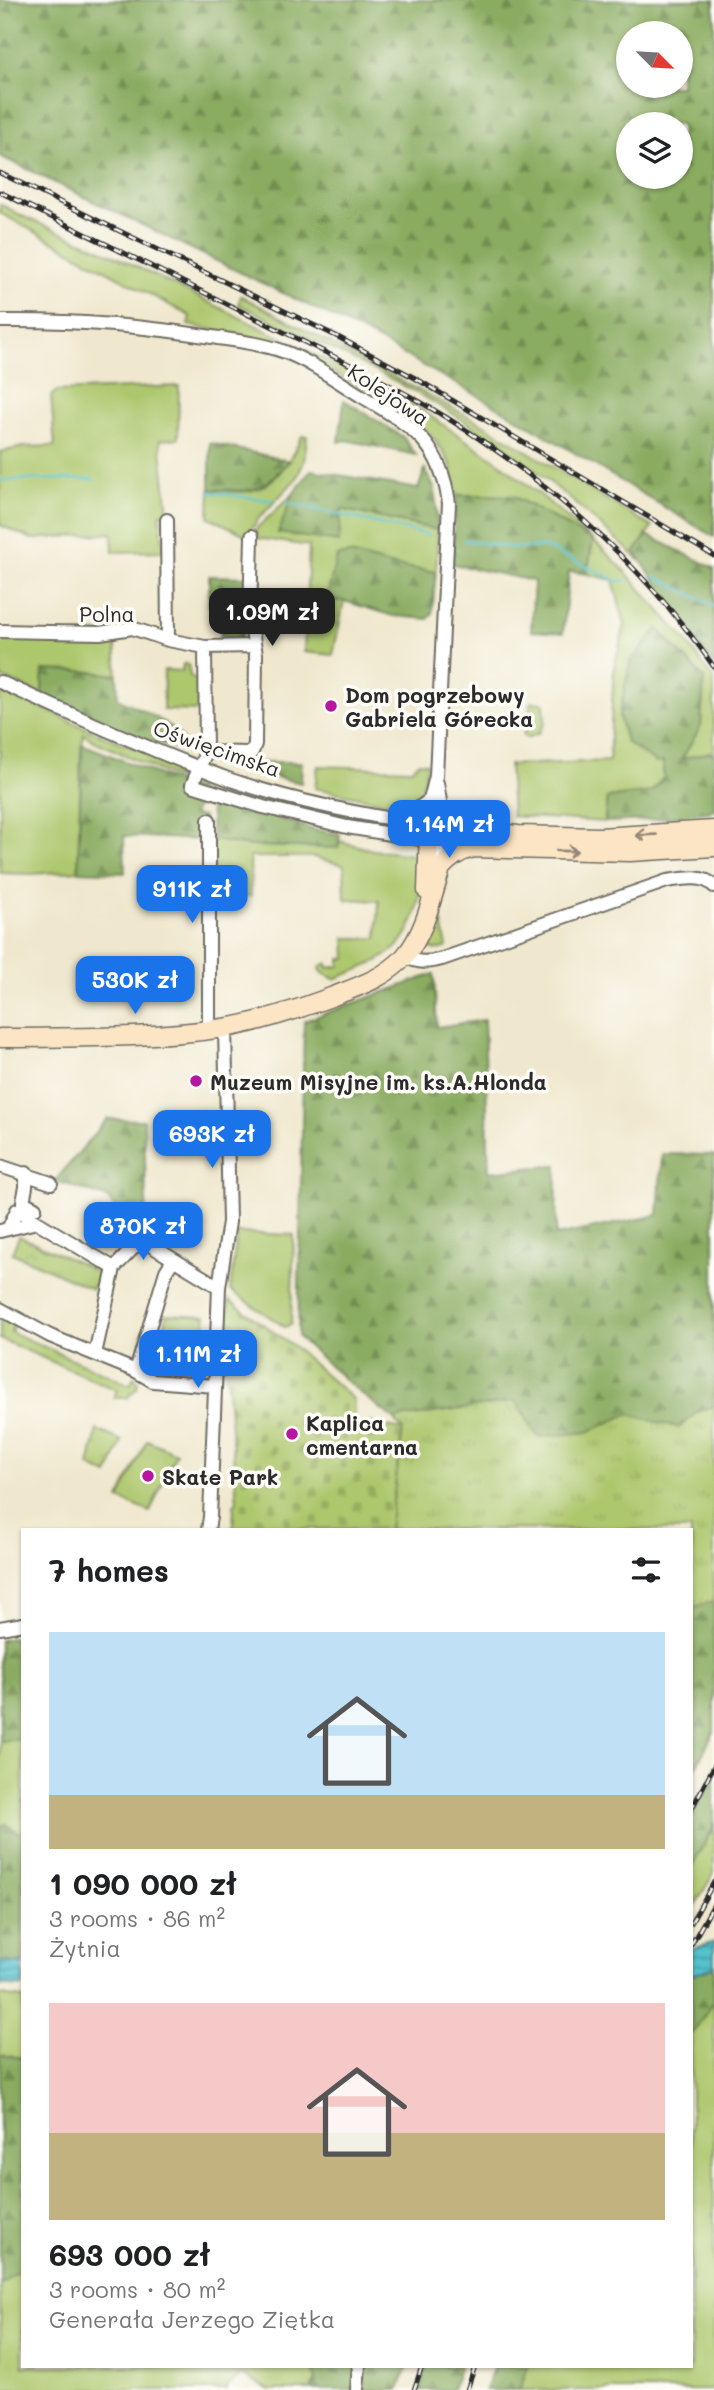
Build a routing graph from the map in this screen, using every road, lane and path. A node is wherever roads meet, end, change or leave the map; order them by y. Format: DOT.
graph roads {
  1 [pos="0,321"];
  2 [pos="167,520"];
  3 [pos="252,536"];
  4 [pos="0,631"];
  5 [pos="168,640"];
  6 [pos="253,646"];
  7 [pos="205,647"];
  8 [pos="0,682"];
  9 [pos="206,752"];
  10 [pos="199,767"];
  11 [pos="436,776"];
  12 [pos="430,800"];
  13 [pos="209,820"];
  14 [pos="394,820"];
  15 [pos="714,831"];
  16 [pos="434,834"];
  17 [pos="714,847"];
  18 [pos="474,848"];
  19 [pos="441,868"];
  20 [pos="712,883"];
  21 [pos="429,909"];
  22 [pos="405,957"];
  23 [pos="217,1028"];
  24 [pos="0,1038"];
  25 [pos="0,1166"];
  26 [pos="26,1173"];
  27 [pos="51,1183"];
  28 [pos="35,1208"];
  29 [pos="4,1230"];
  30 [pos="173,1260"];
  31 [pos="114,1268"];
  32 [pos="219,1287"];
  33 [pos="0,1309"];
  34 [pos="95,1354"];
  35 [pos="136,1371"];
  36 [pos="215,1386"];
  37 [pos="208,1528"];
  38 [pos="21,1624"];
  39 [pos="0,1628"];
  40 [pos="359,2368"];
  41 [pos="357,2390"];
  1 -- 11 [label="street, Kolejowa"];
  2 -- 5 [label="street"];
  3 -- 6 [label="street"];
  4 -- 5 [label="street, Polna"];
  5 -- 7 [label="street, Polna"];
  6 -- 7 [label="street, Polna"];
  6 -- 9 [label="street"];
  7 -- 9 [label="street"];
  8 -- 10 [label="street, Oświęcimska"];
  9 -- 10 [label="street"];
  10 -- 14 [label="street, Oświęcimska"];
  10 -- 16 [label="street, Oświęcimska"];
  11 -- 12 [label="street, Kolejowa"];
  11 -- 16 [label="street, Kolejowa"];
  12 -- 14 [label="street"];
  12 -- 16 [label="street, Kolejowa"];
  13 -- 23 [label="street"];
  14 -- 16 [label="street, Oświęcimska"];
  15 -- 16 [label="main road, Oświęcimska, one-way"];
  16 -- 18 [label="street, Oświęcimska"];
  16 -- 19 [label="street, Kolejowa"];
  16 -- 21 [label="main road"];
  18 -- 17 [label="main road, Oświęcimska, one-way"];
  18 -- 19 [label="main road"];
  19 -- 21 [label="main road"];
  20 -- 22 [label="street"];
  21 -- 22 [label="main road"];
  22 -- 23 [label="main road"];
  23 -- 24 [label="main road"];
  23 -- 32 [label="street"];
  25 -- 26 [label="street"];
  26 -- 27 [label="street"];
  26 -- 28 [label="street"];
  29 -- 31 [label="street"];
  30 -- 31 [label="street"];
  30 -- 32 [label="street"];
  30 -- 35 [label="street"];
  31 -- 34 [label="street"];
  32 -- 36 [label="street"];
  33 -- 34 [label="street"];
  34 -- 35 [label="street"];
  35 -- 36 [label="street"];
  36 -- 37 [label="street"];
  38 -- 39 [label="street"];
  40 -- 41 [label="street"];
}
